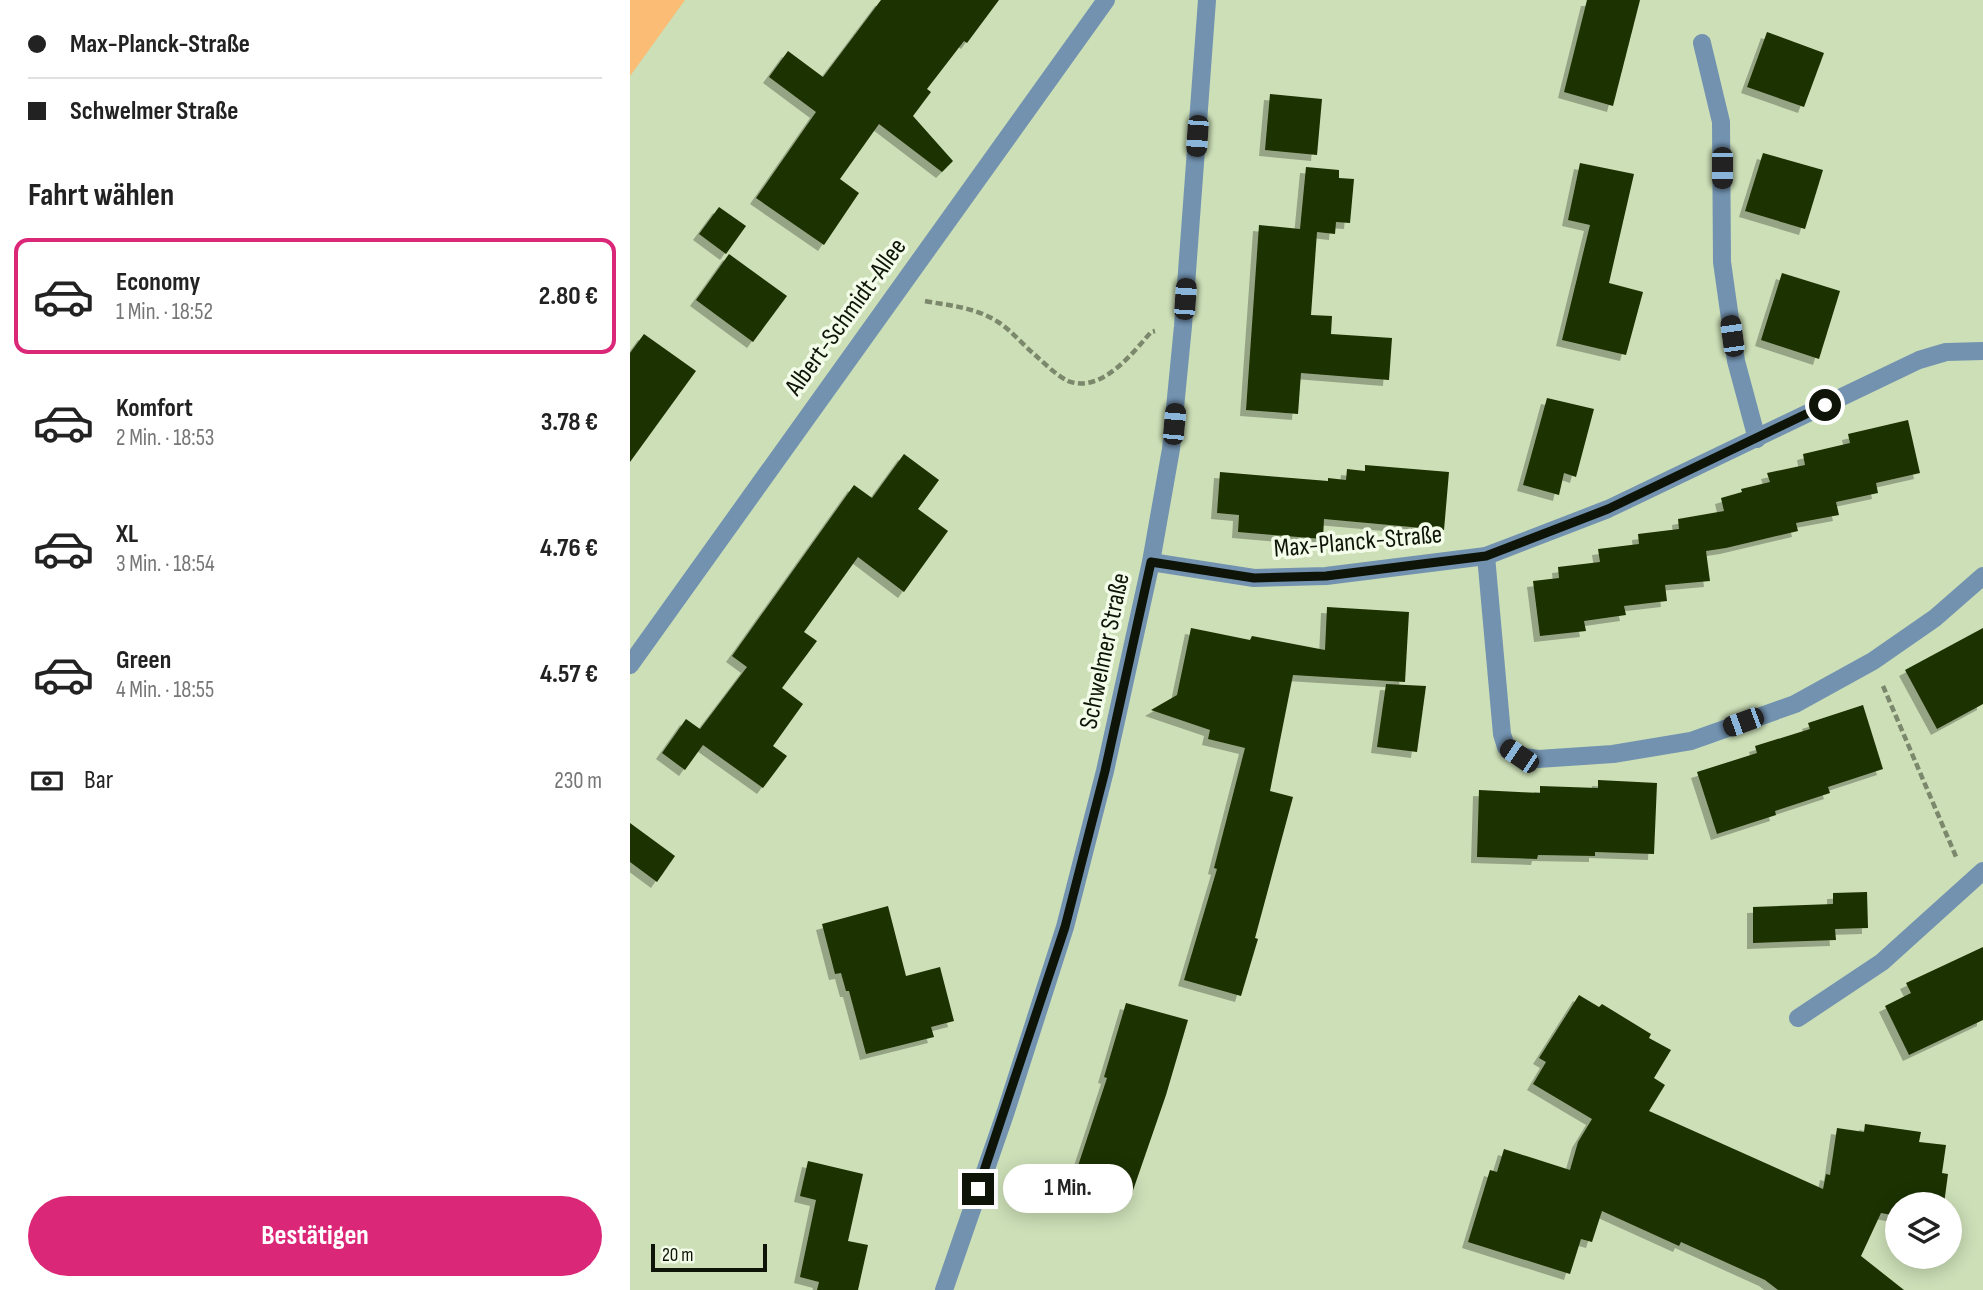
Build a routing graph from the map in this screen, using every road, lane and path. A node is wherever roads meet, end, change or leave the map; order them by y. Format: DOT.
graph roads {
  1 [pos="1106,0"];
  2 [pos="1207,0"];
  3 [pos="1702,43"];
  4 [pos="893,295"];
  5 [pos="1183,327"];
  6 [pos="1983,351"];
  7 [pos="1757,439"];
  8 [pos="1486,556"];
  9 [pos="1151,562"];
  10 [pos="1983,576"];
  11 [pos="1873,661"];
  12 [pos="630,665"];
  13 [pos="1983,871"];
  14 [pos="1968,885"];
  15 [pos="1798,1018"];
  16 [pos="943,1290"];
  1 -- 4 [label="street, Albert-Schmidt-Allee"];
  2 -- 5 [label="street, Schwelmer Straße"];
  3 -- 7 [label="street"];
  4 -- 5 [label="path"];
  4 -- 12 [label="street, Albert-Schmidt-Allee"];
  5 -- 9 [label="street, Schwelmer Straße"];
  6 -- 7 [label="street, Max-Planck-Straße"];
  7 -- 8 [label="street, Max-Planck-Straße"];
  8 -- 9 [label="street, Max-Planck-Straße"];
  8 -- 11 [label="street"];
  9 -- 16 [label="street, Schwelmer Straße"];
  10 -- 11 [label="street"];
  11 -- 14 [label="path"];
  13 -- 14 [label="street"];
  14 -- 15 [label="street"];
}
